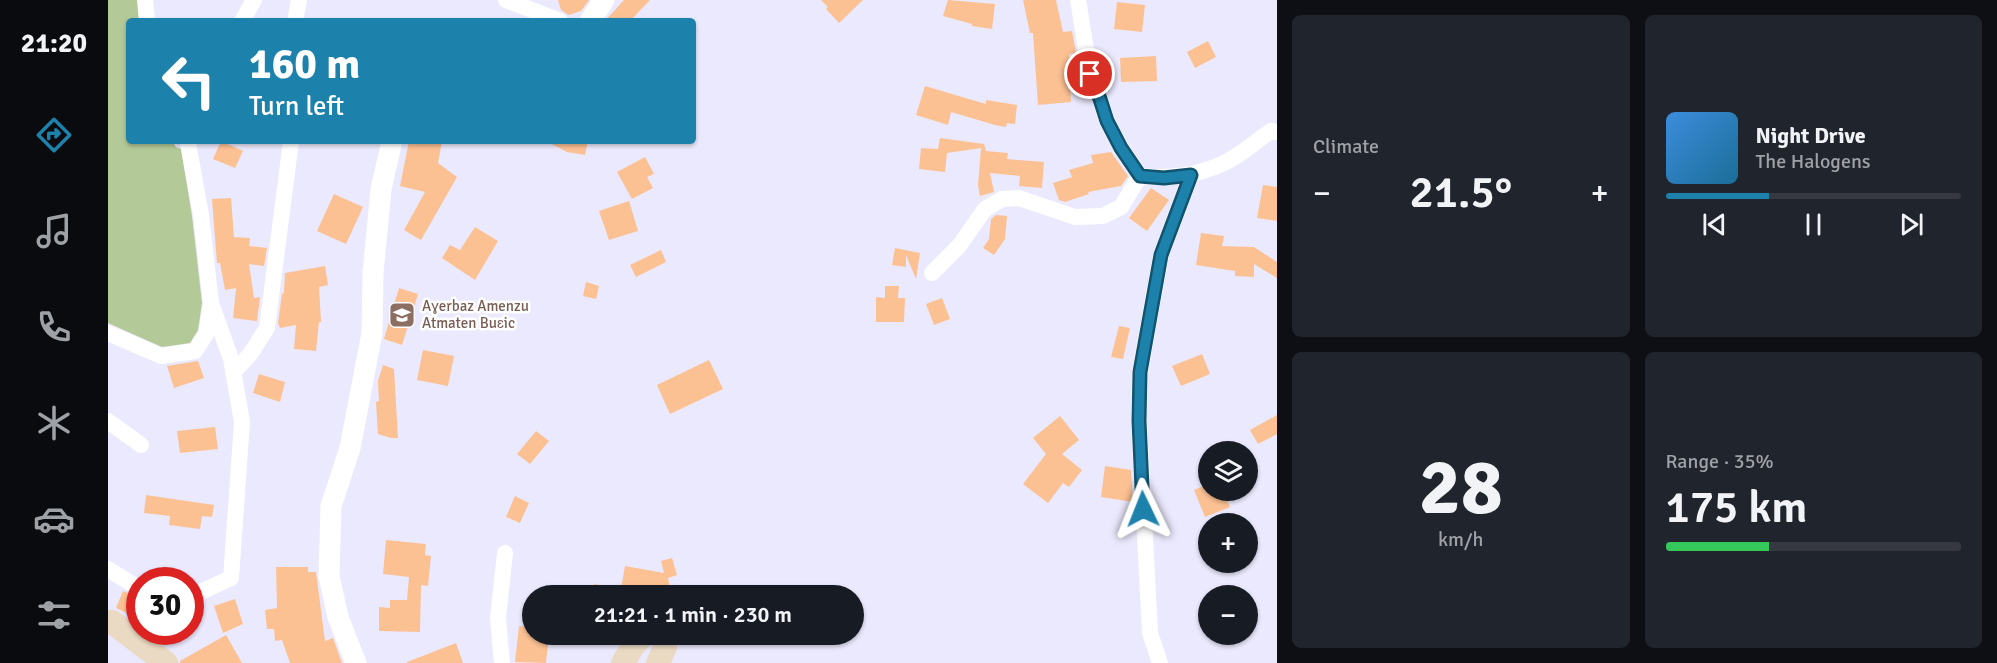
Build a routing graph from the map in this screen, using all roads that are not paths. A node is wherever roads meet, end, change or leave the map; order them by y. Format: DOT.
graph roads {
  1 [pos="145,0"];
  2 [pos="254,0"];
  3 [pos="299,0"];
  4 [pos="506,0"];
  5 [pos="604,0"];
  6 [pos="1078,0"];
  7 [pos="147,18"];
  8 [pos="244,18"];
  9 [pos="296,18"];
  10 [pos="552,18"];
  11 [pos="592,18"];
  12 [pos="1277,132"];
  13 [pos="190,144"];
  14 [pos="291,144"];
  15 [pos="391,144"];
  16 [pos="1191,175"];
  17 [pos="1140,176"];
  18 [pos="932,273"];
  19 [pos="211,303"];
  20 [pos="108,333"];
  21 [pos="234,372"];
  22 [pos="108,421"];
  23 [pos="141,445"];
  24 [pos="505,553"];
  25 [pos="108,569"];
  26 [pos="126,581"];
  27 [pos="204,591"];
  28 [pos="108,622"];
  29 [pos="634,645"];
  30 [pos="665,645"];
  31 [pos="166,663"];
  32 [pos="356,663"];
  33 [pos="502,663"];
  34 [pos="623,663"];
  35 [pos="658,663"];
  36 [pos="1160,663"];
  1 -- 7 [label="street"];
  2 -- 8 [label="street"];
  3 -- 9 [label="street"];
  4 -- 10 [label="street"];
  5 -- 11 [label="street"];
  6 -- 17 [label="street"];
  12 -- 16 [label="street"];
  13 -- 19 [label="street"];
  14 -- 21 [label="street"];
  15 -- 32 [label="street"];
  16 -- 17 [label="street"];
  16 -- 36 [label="street"];
  17 -- 18 [label="street"];
  19 -- 20 [label="street"];
  19 -- 21 [label="street"];
  21 -- 27 [label="street"];
  22 -- 23 [label="street"];
  24 -- 33 [label="street"];
  25 -- 26 [label="street"];
  28 -- 31 [label="main road"];
  29 -- 34 [label="main road"];
  30 -- 35 [label="main road"];
}
